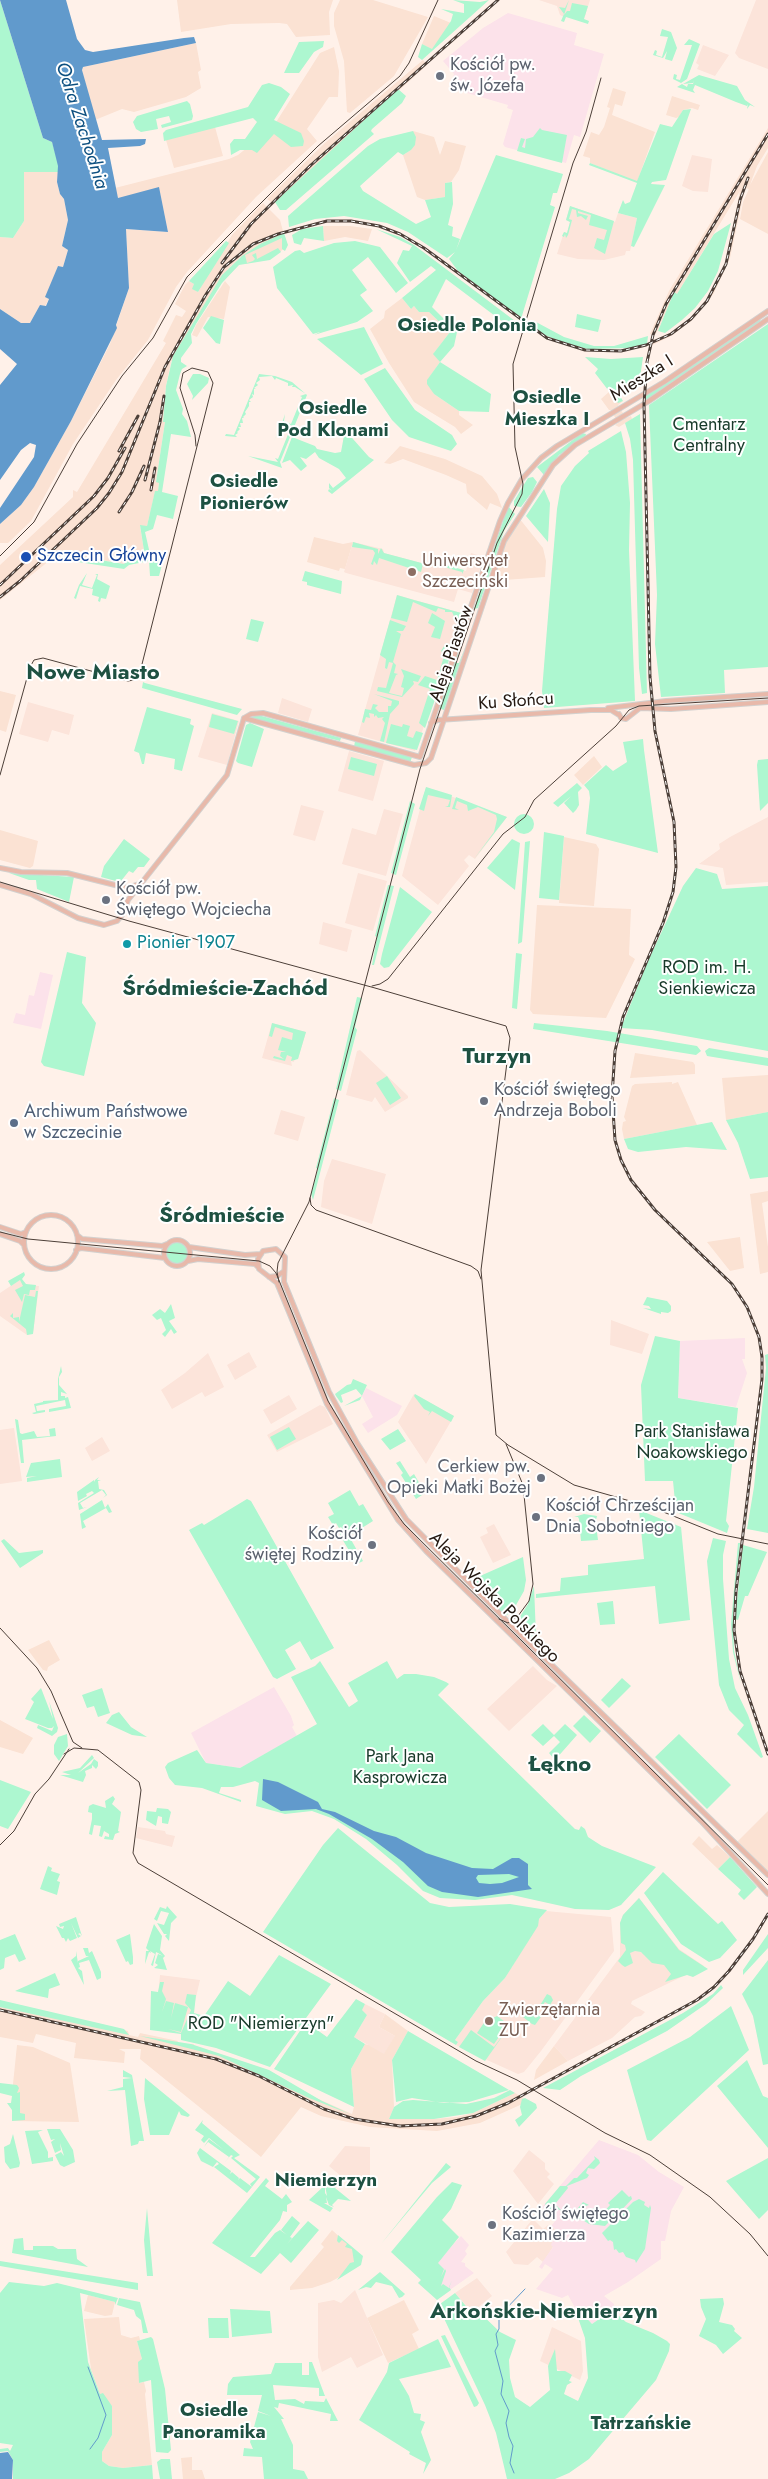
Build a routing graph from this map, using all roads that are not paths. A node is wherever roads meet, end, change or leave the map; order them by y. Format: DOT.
graph roads {
  1 [pos="768,311"];
  2 [pos="768,319"];
  3 [pos="508,502"];
  4 [pos="519,516"];
  5 [pos="768,694"];
  6 [pos="768,702"];
  7 [pos="625,706"];
  8 [pos="591,710"];
  9 [pos="632,714"];
  10 [pos="619,715"];
  11 [pos="244,718"];
  12 [pos="444,720"];
  13 [pos="432,723"];
  14 [pos="0,868"];
  15 [pos="142,881"];
  16 [pos="0,885"];
  17 [pos="0,1227"];
  18 [pos="26,1232"];
  19 [pos="0,1234"];
  20 [pos="77,1235"];
  21 [pos="167,1244"];
  22 [pos="24,1245"];
  23 [pos="190,1248"];
  24 [pos="76,1250"];
  25 [pos="260,1254"];
  26 [pos="165,1258"];
  27 [pos="188,1261"];
  28 [pos="258,1267"];
  29 [pos="284,1271"];
  30 [pos="267,1276"];
  31 [pos="709,1819"];
  32 [pos="704,1824"];
  33 [pos="768,1876"];
  34 [pos="768,1894"];
  1 -- 3 [label="main road, Mieszka I"];
  2 -- 4 [label="main road, Mieszka I"];
  3 -- 13 [label="main road, Aleja Piastów"];
  4 -- 12 [label="main road, Aleja Piastów"];
  5 -- 7 [label="main road, Ku Słońcu"];
  6 -- 9 [label="main road"];
  7 -- 8 [label="main road, Ku Słońcu"];
  7 -- 9 [label="main road"];
  7 -- 10 [label="main road"];
  8 -- 10 [label="main road, Ku Słońcu"];
  8 -- 12 [label="main road, Ku Słońcu"];
  9 -- 10 [label="main road"];
  11 -- 12 [label="main road, Aleja Piastów"];
  11 -- 13 [label="main road, Aleja Piastów"];
  11 -- 15 [label="main road"];
  12 -- 13 [label="main road, Aleja Piastów"];
  14 -- 15 [label="main road"];
  15 -- 16 [label="main road"];
  17 -- 18 [label="main road"];
  18 -- 20 [label="main road"];
  18 -- 22 [label="main road"];
  19 -- 22 [label="main road"];
  20 -- 21 [label="main road"];
  20 -- 24 [label="main road"];
  21 -- 23 [label="main road"];
  21 -- 26 [label="main road"];
  22 -- 24 [label="main road"];
  23 -- 25 [label="main road"];
  23 -- 27 [label="main road"];
  24 -- 26 [label="main road"];
  25 -- 28 [label="main road"];
  25 -- 29 [label="main road"];
  26 -- 27 [label="main road"];
  27 -- 28 [label="main road"];
  28 -- 30 [label="main road"];
  29 -- 30 [label="main road"];
  29 -- 31 [label="main road, Aleja Wojska Polskiego"];
  30 -- 32 [label="main road, Aleja Wojska Polskiego"];
  31 -- 32 [label="main road"];
  31 -- 33 [label="main road, Aleja Wojska Polskiego"];
  32 -- 34 [label="main road, Aleja Wojska Polskiego"];
}
